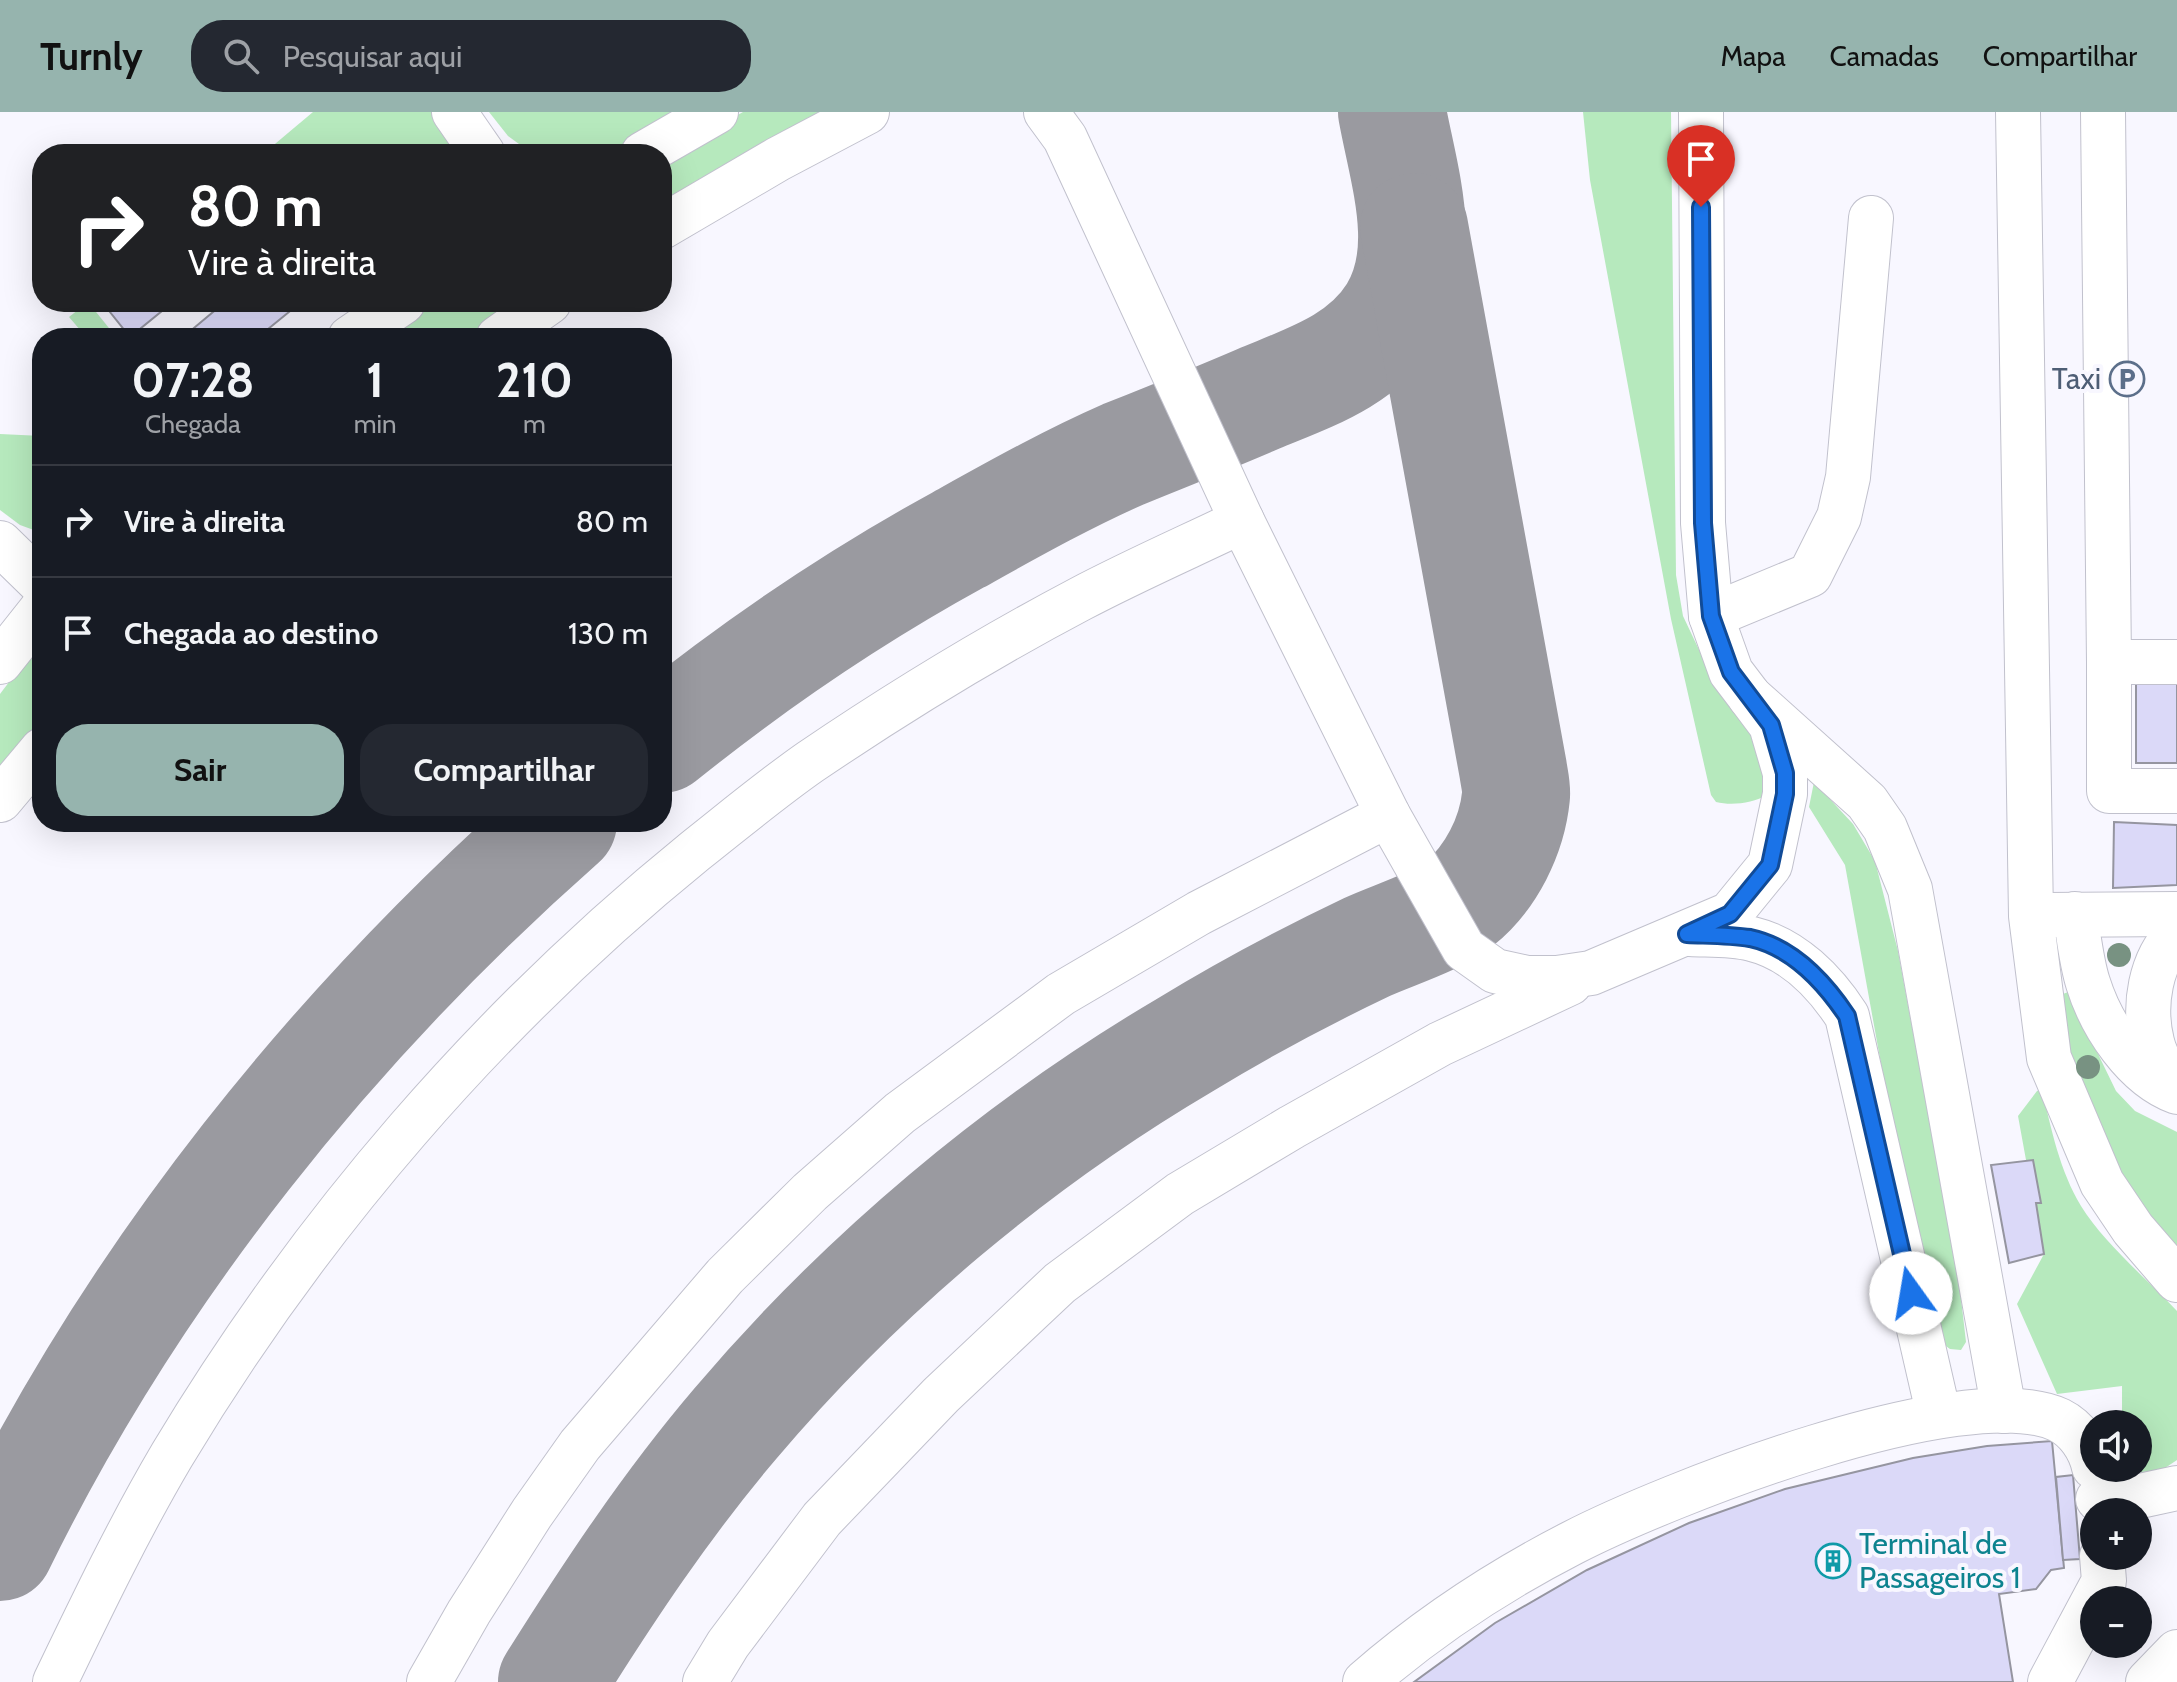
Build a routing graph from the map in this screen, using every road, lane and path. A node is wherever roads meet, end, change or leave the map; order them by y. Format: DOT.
graph roads {
  1 [pos="454,112"];
  2 [pos="716,112"];
  3 [pos="867,112"];
  4 [pos="1046,112"];
  5 [pos="1701,112"];
  6 [pos="2018,112"];
  7 [pos="2103,112"];
  8 [pos="476,144"];
  9 [pos="660,144"];
  10 [pos="1871,218"];
  11 [pos="672,221"];
  12 [pos="388,312"];
  13 [pos="535,312"];
  14 [pos="365,328"];
  15 [pos="512,328"];
  16 [pos="1242,521"];
  17 [pos="0,543"];
  18 [pos="32,574"];
  19 [pos="1711,616"];
  20 [pos="32,622"];
  21 [pos="0,662"];
  22 [pos="2109,662"];
  23 [pos="2177,662"];
  24 [pos="1750,697"];
  25 [pos="32,762"];
  26 [pos="2177,791"];
  27 [pos="0,800"];
  28 [pos="1388,815"];
  29 [pos="2075,914"];
  30 [pos="2177,914"];
  31 [pos="2031,916"];
  32 [pos="1687,934"];
  33 [pos="2177,934"];
  34 [pos="1591,973"];
  35 [pos="2177,1090"];
  36 [pos="2177,1280"];
  37 [pos="2004,1411"];
  38 [pos="1939,1416"];
  39 [pos="2096,1486"];
  40 [pos="2177,1488"];
  41 [pos="2103,1570"];
  42 [pos="2177,1652"];
  43 [pos="55,1682"];
  44 [pos="429,1682"];
  45 [pos="705,1682"];
  46 [pos="1365,1682"];
  47 [pos="2050,1682"];
  48 [pos="2148,1682"];
  1 -- 8 [label="street"];
  2 -- 9 [label="street"];
  3 -- 11 [label="street"];
  4 -- 16 [label="street"];
  5 -- 19 [label="street"];
  6 -- 31 [label="street"];
  7 -- 22 [label="street"];
  10 -- 19 [label="street"];
  12 -- 14 [label="street"];
  13 -- 15 [label="street"];
  16 -- 28 [label="street"];
  16 -- 43 [label="street"];
  17 -- 18 [label="street"];
  19 -- 24 [label="street"];
  20 -- 21 [label="street"];
  22 -- 23 [label="street"];
  22 -- 26 [label="street"];
  24 -- 32 [label="street"];
  24 -- 37 [label="street"];
  25 -- 27 [label="street"];
  28 -- 34 [label="street"];
  28 -- 44 [label="street"];
  29 -- 30 [label="street"];
  29 -- 31 [label="street"];
  29 -- 35 [label="street"];
  31 -- 36 [label="street"];
  32 -- 34 [label="street"];
  32 -- 38 [label="street"];
  33 -- 35 [label="street"];
  34 -- 45 [label="street"];
  37 -- 38 [label="street"];
  37 -- 39 [label="street"];
  38 -- 46 [label="street"];
  39 -- 40 [label="street"];
  41 -- 47 [label="street"];
  42 -- 48 [label="street"];
}
